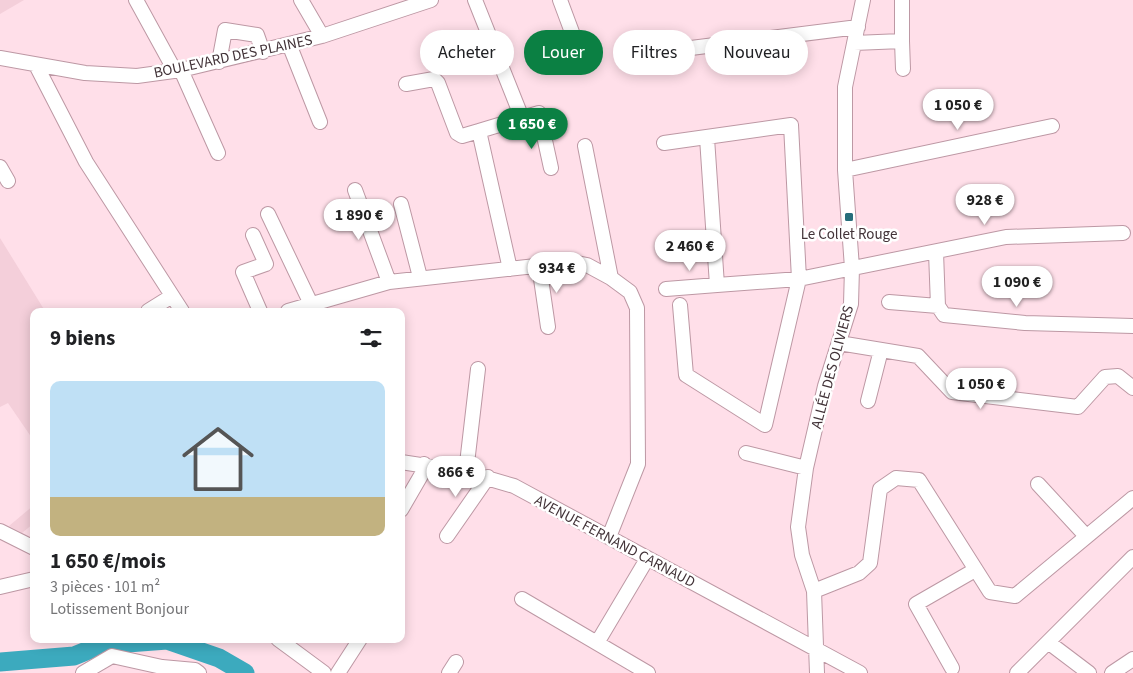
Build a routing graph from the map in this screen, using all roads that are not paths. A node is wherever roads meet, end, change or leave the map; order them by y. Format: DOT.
graph roads {
  1 [pos="136,0"];
  2 [pos="301,0"];
  3 [pos="475,0"];
  4 [pos="560,0"];
  5 [pos="863,0"];
  6 [pos="902,0"];
  7 [pos="425,1"];
  8 [pos="571,30"];
  9 [pos="856,35"];
  10 [pos="322,36"];
  11 [pos="902,41"];
  12 [pos="289,44"];
  13 [pos="695,51"];
  14 [pos="263,52"];
  15 [pos="0,58"];
  16 [pos="219,62"];
  17 [pos="36,66"];
  18 [pos="903,69"];
  19 [pos="178,71"];
  20 [pos="406,84"];
  21 [pos="522,118"];
  22 [pos="320,122"];
  23 [pos="1052,126"];
  24 [pos="479,131"];
  25 [pos="707,138"];
  26 [pos="664,143"];
  27 [pos="585,146"];
  28 [pos="218,153"];
  29 [pos="0,166"];
  30 [pos="551,168"];
  31 [pos="845,170"];
  32 [pos="8,181"];
  33 [pos="355,190"];
  34 [pos="401,204"];
  35 [pos="268,214"];
  36 [pos="1123,233"];
  37 [pos="254,235"];
  38 [pos="936,252"];
  39 [pos="539,265"];
  40 [pos="852,268"];
  41 [pos="510,269"];
  42 [pos="420,277"];
  43 [pos="611,278"];
  44 [pos="799,279"];
  45 [pos="389,282"];
  46 [pos="717,285"];
  47 [pos="666,288"];
  48 [pos="172,296"];
  49 [pos="889,302"];
  50 [pos="311,304"];
  51 [pos="680,305"];
  52 [pos="938,306"];
  53 [pos="153,308"];
  54 [pos="180,308"];
  55 [pos="259,308"];
  56 [pos="298,308"];
  57 [pos="1133,326"];
  58 [pos="548,327"];
  59 [pos="839,343"];
  60 [pos="881,350"];
  61 [pos="478,369"];
  62 [pos="1133,388"];
  63 [pos="868,401"];
  64 [pos="746,453"];
  65 [pos="405,462"];
  66 [pos="424,464"];
  67 [pos="806,468"];
  68 [pos="466,472"];
  69 [pos="488,477"];
  70 [pos="1038,484"];
  71 [pos="1133,498"];
  72 [pos="405,503"];
  73 [pos="0,531"];
  74 [pos="447,536"];
  75 [pos="1086,536"];
  76 [pos="609,537"];
  77 [pos="30,546"];
  78 [pos="1133,557"];
  79 [pos="647,558"];
  80 [pos="975,570"];
  81 [pos="30,580"];
  82 [pos="0,587"];
  83 [pos="814,591"];
  84 [pos="522,600"];
  85 [pos="1048,642"];
  86 [pos="283,643"];
  87 [pos="357,643"];
  88 [pos="597,643"];
  89 [pos="818,650"];
  90 [pos="1133,658"];
  91 [pos="952,668"];
  92 [pos="83,673"];
  93 [pos="199,673"];
  94 [pos="324,673"];
  95 [pos="338,673"];
  96 [pos="648,673"];
  97 [pos="817,673"];
  98 [pos="860,673"];
  99 [pos="1017,673"];
  100 [pos="1089,673"];
  101 [pos="1112,673"];
  1 -- 19 [label="street"];
  2 -- 10 [label="street"];
  3 -- 21 [label="street"];
  4 -- 8 [label="street"];
  5 -- 9 [label="street, ALLÉE DES OLIVIERS"];
  6 -- 11 [label="street"];
  7 -- 10 [label="street, BOULEVARD DES PLAINES"];
  9 -- 11 [label="street"];
  9 -- 13 [label="street"];
  9 -- 31 [label="street, ALLÉE DES OLIVIERS"];
  10 -- 12 [label="street, BOULEVARD DES PLAINES"];
  11 -- 18 [label="street"];
  12 -- 14 [label="street, BOULEVARD DES PLAINES"];
  12 -- 22 [label="street"];
  14 -- 16 [label="street, BOULEVARD DES PLAINES"];
  14 -- 16 [label="street"];
  15 -- 17 [label="street, BOULEVARD DES PLAINES"];
  16 -- 19 [label="street, BOULEVARD DES PLAINES"];
  17 -- 19 [label="street, BOULEVARD DES PLAINES"];
  17 -- 48 [label="street"];
  19 -- 28 [label="street"];
  20 -- 24 [label="street"];
  21 -- 24 [label="street"];
  21 -- 30 [label="street"];
  23 -- 31 [label="street"];
  24 -- 41 [label="street"];
  25 -- 26 [label="street"];
  25 -- 44 [label="street"];
  25 -- 46 [label="street"];
  27 -- 43 [label="street"];
  29 -- 32 [label="street"];
  31 -- 40 [label="street, ALLÉE DES OLIVIERS"];
  33 -- 45 [label="street"];
  34 -- 42 [label="street"];
  35 -- 50 [label="street"];
  36 -- 38 [label="street"];
  37 -- 55 [label="street"];
  38 -- 40 [label="street"];
  38 -- 52 [label="street"];
  39 -- 41 [label="street"];
  39 -- 43 [label="street"];
  39 -- 58 [label="street"];
  40 -- 44 [label="street"];
  40 -- 59 [label="street, ALLÉE DES OLIVIERS"];
  41 -- 42 [label="street"];
  42 -- 45 [label="street"];
  43 -- 76 [label="street"];
  44 -- 46 [label="street"];
  44 -- 51 [label="street"];
  45 -- 50 [label="street"];
  46 -- 47 [label="street"];
  48 -- 53 [label="street"];
  48 -- 54 [label="street"];
  49 -- 52 [label="street"];
  50 -- 56 [label="street"];
  52 -- 57 [label="street"];
  59 -- 60 [label="street"];
  59 -- 67 [label="street, ALLÉE DES OLIVIERS"];
  60 -- 62 [label="street"];
  60 -- 63 [label="street"];
  61 -- 68 [label="street"];
  64 -- 67 [label="street"];
  65 -- 66 [label="street, AVENUE FERNAND CARNAUD"];
  66 -- 68 [label="street, AVENUE FERNAND CARNAUD"];
  66 -- 72 [label="street"];
  67 -- 83 [label="street, ALLÉE DES OLIVIERS"];
  68 -- 69 [label="street, AVENUE FERNAND CARNAUD"];
  69 -- 74 [label="street"];
  69 -- 76 [label="street, AVENUE FERNAND CARNAUD"];
  70 -- 75 [label="street"];
  71 -- 75 [label="street"];
  73 -- 77 [label="street"];
  75 -- 80 [label="street"];
  76 -- 79 [label="street, AVENUE FERNAND CARNAUD"];
  78 -- 85 [label="street"];
  79 -- 88 [label="street"];
  79 -- 89 [label="street, AVENUE FERNAND CARNAUD"];
  80 -- 83 [label="street"];
  80 -- 91 [label="street"];
  81 -- 82 [label="street"];
  83 -- 89 [label="street, ALLÉE DES OLIVIERS"];
  84 -- 88 [label="street"];
  85 -- 99 [label="street"];
  85 -- 100 [label="street"];
  86 -- 94 [label="street"];
  87 -- 95 [label="street"];
  88 -- 96 [label="street"];
  89 -- 97 [label="street, ALLÉE DES OLIVIERS"];
  89 -- 98 [label="street, AVENUE FERNAND CARNAUD"];
  90 -- 101 [label="street"];
  92 -- 93 [label="street"];
}
